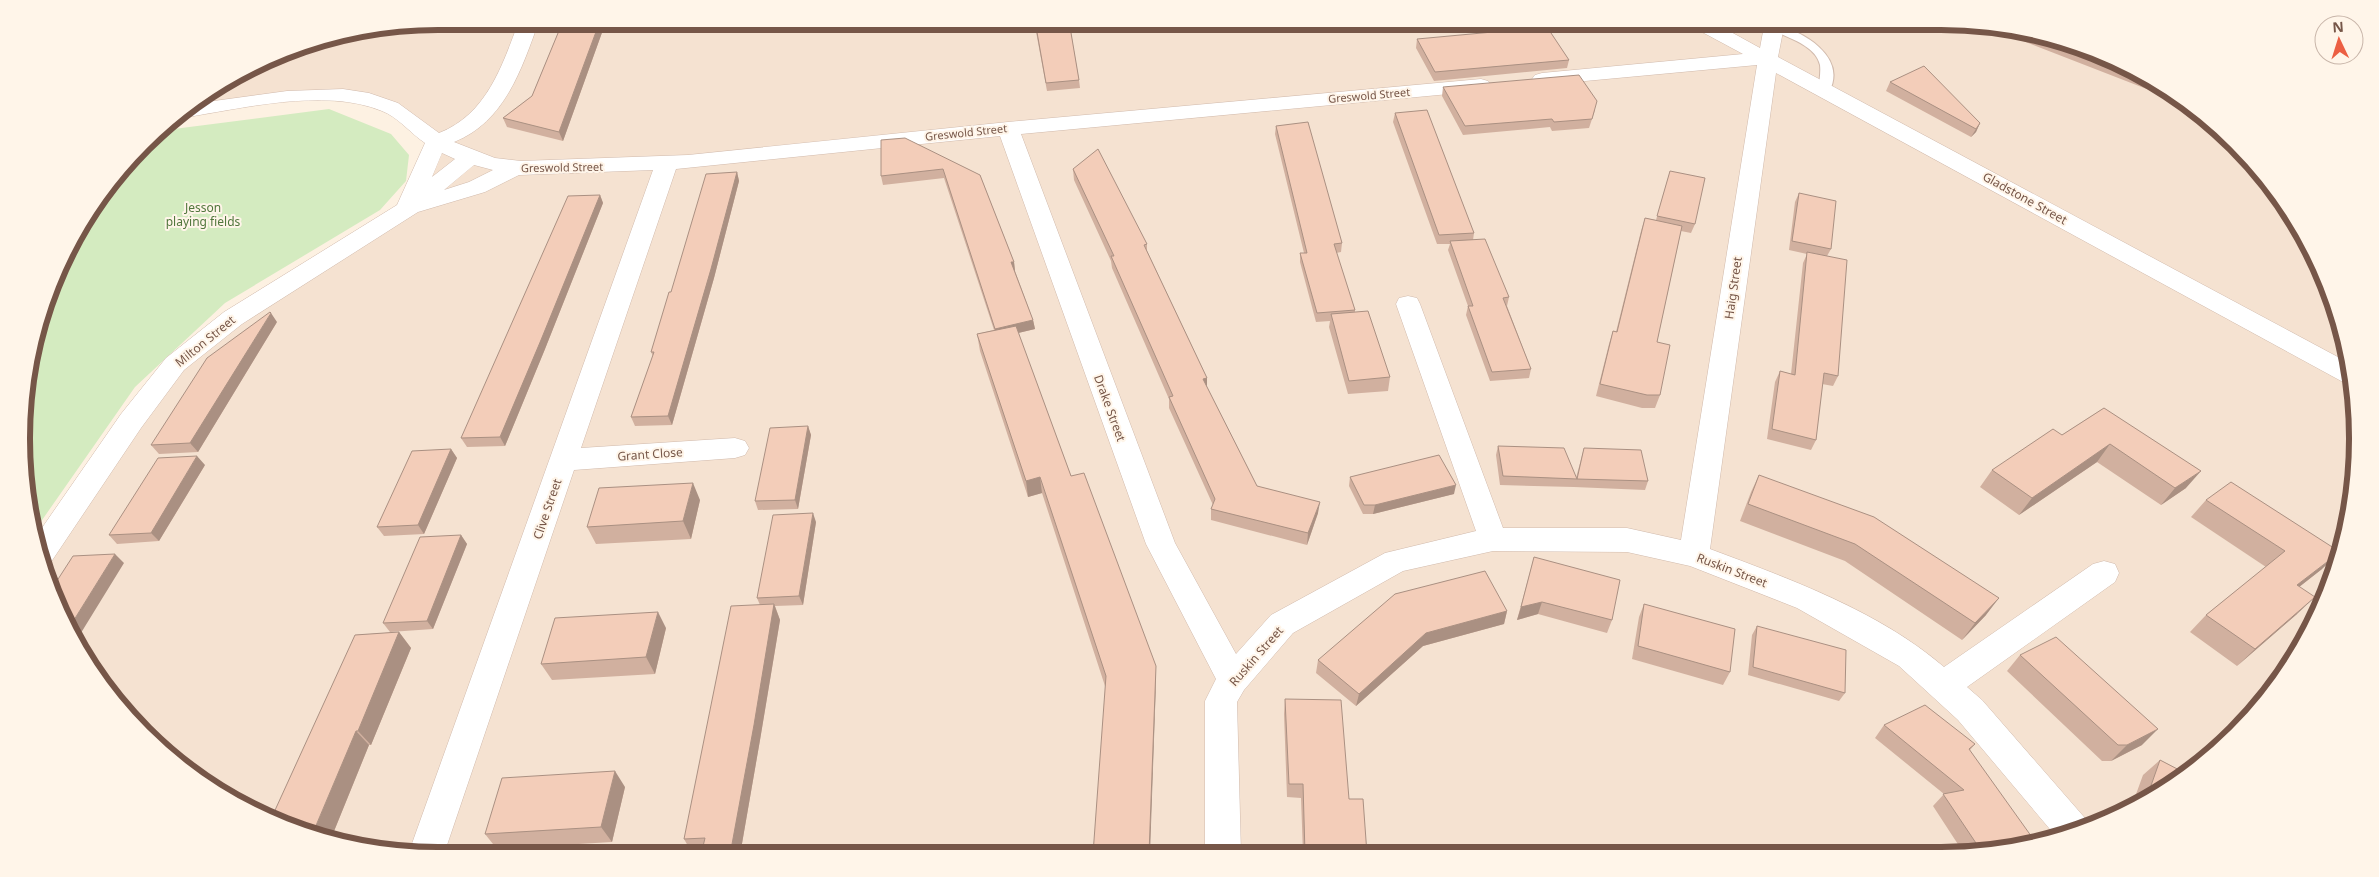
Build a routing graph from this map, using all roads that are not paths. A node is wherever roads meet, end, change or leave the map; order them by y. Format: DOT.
graph roads {
  1 [pos="526,30"];
  2 [pos="1714,30"];
  3 [pos="1774,30"];
  4 [pos="1785,30"];
  5 [pos="1768,58"];
  6 [pos="1825,89"];
  7 [pos="196,110"];
  8 [pos="1008,128"];
  9 [pos="436,142"];
  10 [pos="472,157"];
  11 [pos="667,163"];
  12 [pos="515,168"];
  13 [pos="407,210"];
  14 [pos="1408,304"];
  15 [pos="2343,371"];
  16 [pos="735,448"];
  17 [pos="564,460"];
  18 [pos="1493,539"];
  19 [pos="45,547"];
  20 [pos="1694,555"];
  21 [pos="2104,573"];
  22 [pos="1233,680"];
  23 [pos="1943,686"];
  24 [pos="2069,826"];
  25 [pos="429,847"];
  26 [pos="1223,847"];
  1 -- 9 [label="street"];
  2 -- 5 [label="street, Gladstone Street"];
  3 -- 5 [label="street, Haig Street"];
  4 -- 6 [label="lane"];
  5 -- 6 [label="street, Gladstone Street"];
  5 -- 8 [label="street, Greswold Street"];
  5 -- 20 [label="street, Haig Street"];
  6 -- 15 [label="street, Gladstone Street"];
  7 -- 9 [label="street, Greswold Street"];
  8 -- 11 [label="street, Greswold Street"];
  8 -- 22 [label="street, Drake Street"];
  9 -- 10 [label="street, Greswold Street"];
  9 -- 13 [label="street"];
  10 -- 12 [label="street, Greswold Street"];
  10 -- 13 [label="street, Milton Street"];
  11 -- 12 [label="street, Greswold Street"];
  11 -- 17 [label="street, Clive Street"];
  12 -- 13 [label="street, Milton Street"];
  13 -- 19 [label="street, Milton Street"];
  14 -- 18 [label="street"];
  16 -- 17 [label="street, Grant Close"];
  17 -- 25 [label="street, Clive Street"];
  18 -- 20 [label="street, Ruskin Street"];
  18 -- 22 [label="street, Ruskin Street"];
  20 -- 23 [label="street, Ruskin Street"];
  21 -- 23 [label="street"];
  22 -- 26 [label="street, Ruskin Street"];
  23 -- 24 [label="street, Ruskin Street"];
}
